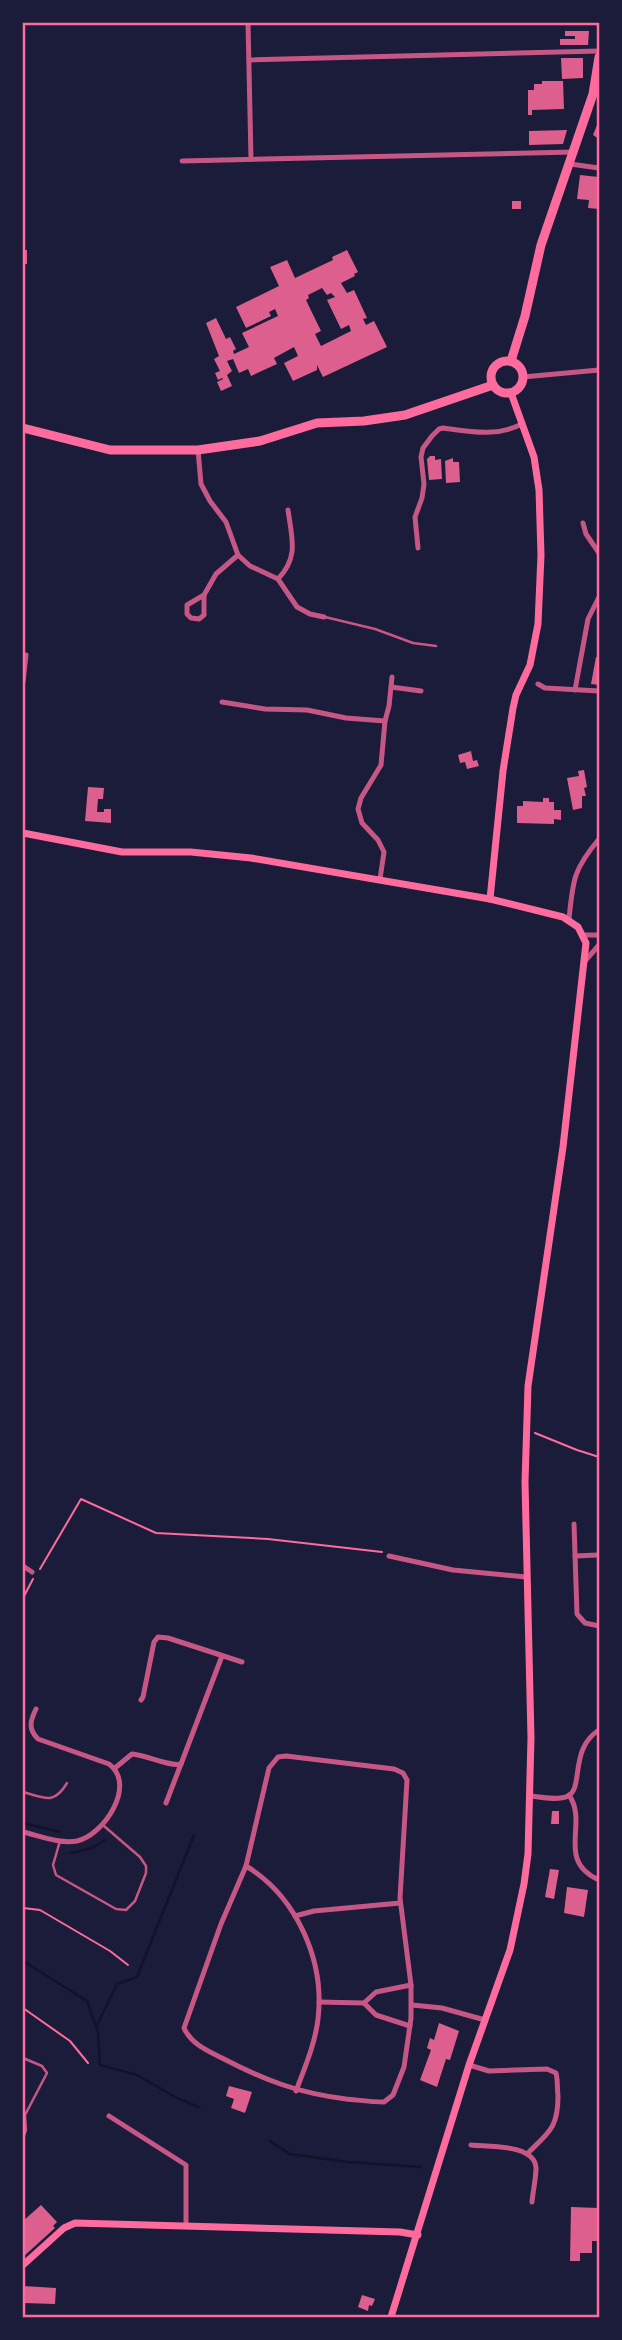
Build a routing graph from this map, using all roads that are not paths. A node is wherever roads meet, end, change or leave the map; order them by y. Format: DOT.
graph roads {
  1 [pos="248,23"];
  2 [pos="599,51"];
  3 [pos="599,57"];
  4 [pos="249,60"];
  5 [pos="574,152"];
  6 [pos="251,159"];
  7 [pos="182,161"];
  8 [pos="570,164"];
  9 [pos="599,168"];
  10 [pos="510,361"];
  11 [pos="599,370"];
  12 [pos="523,377"];
  13 [pos="493,385"];
  14 [pos="511,393"];
  15 [pos="522,424"];
  16 [pos="23,428"];
  17 [pos="198,450"];
  18 [pos="289,510"];
  19 [pos="583,523"];
  20 [pos="418,548"];
  21 [pos="599,553"];
  22 [pos="238,555"];
  23 [pos="278,579"];
  24 [pos="204,595"];
  25 [pos="599,597"];
  26 [pos="324,617"];
  27 [pos="436,646"];
  28 [pos="26,655"];
  29 [pos="392,677"];
  30 [pos="23,682"];
  31 [pos="538,684"];
  32 [pos="391,687"];
  33 [pos="575,690"];
  34 [pos="421,691"];
  35 [pos="599,691"];
  36 [pos="222,702"];
  37 [pos="385,721"];
  38 [pos="23,833"];
  39 [pos="599,839"];
  40 [pos="380,879"];
  41 [pos="490,899"];
  42 [pos="569,919"];
  43 [pos="583,935"];
  44 [pos="599,935"];
  45 [pos="599,945"];
  46 [pos="585,961"];
  47 [pos="574,1524"];
  48 [pos="598,1555"];
  49 [pos="389,1556"];
  50 [pos="575,1556"];
  51 [pos="23,1566"];
  52 [pos="32,1572"];
  53 [pos="526,1577"];
  54 [pos="599,1626"];
  55 [pos="222,1656"];
  56 [pos="242,1662"];
  57 [pos="141,1700"];
  58 [pos="36,1709"];
  59 [pos="599,1730"];
  60 [pos="181,1764"];
  61 [pos="115,1768"];
  62 [pos="67,1783"];
  63 [pos="23,1792"];
  64 [pos="569,1795"];
  65 [pos="530,1796"];
  66 [pos="166,1803"];
  67 [pos="103,1825"];
  68 [pos="23,1832"];
  69 [pos="60,1841"];
  70 [pos="246,1866"];
  71 [pos="599,1880"];
  72 [pos="400,1903"];
  73 [pos="295,1916"];
  74 [pos="411,1985"];
  75 [pos="319,2002"];
  76 [pos="364,2003"];
  77 [pos="412,2005"];
  78 [pos="485,2020"];
  79 [pos="410,2026"];
  80 [pos="23,2058"];
  81 [pos="469,2065"];
  82 [pos="296,2091"];
  83 [pos="109,2116"];
  84 [pos="23,2138"];
  85 [pos="471,2145"];
  86 [pos="528,2153"];
  87 [pos="532,2202"];
  88 [pos="186,2226"];
  89 [pos="418,2235"];
  90 [pos="23,2265"];
  91 [pos="391,2317"];
  1 -- 4 [label="street"];
  2 -- 4 [label="street"];
  3 -- 5 [label="highway"];
  4 -- 6 [label="street"];
  5 -- 6 [label="street"];
  5 -- 8 [label="highway"];
  6 -- 7 [label="street"];
  8 -- 9 [label="street"];
  8 -- 10 [label="highway"];
  10 -- 12 [label="highway"];
  10 -- 13 [label="highway"];
  11 -- 12 [label="street"];
  12 -- 14 [label="highway"];
  13 -- 14 [label="highway"];
  13 -- 17 [label="highway"];
  14 -- 15 [label="main road"];
  15 -- 20 [label="street"];
  15 -- 41 [label="main road"];
  16 -- 17 [label="highway"];
  17 -- 22 [label="street"];
  18 -- 23 [label="street"];
  19 -- 21 [label="street"];
  22 -- 23 [label="street"];
  22 -- 24 [label="street"];
  23 -- 26 [label="street"];
  24 -- 24 [label="street"];
  25 -- 33 [label="street"];
  26 -- 27 [label="lane"];
  28 -- 30 [label="street"];
  29 -- 32 [label="street"];
  31 -- 33 [label="street"];
  32 -- 34 [label="street"];
  32 -- 37 [label="street"];
  33 -- 35 [label="street"];
  36 -- 37 [label="street"];
  37 -- 40 [label="street"];
  38 -- 40 [label="main road"];
  39 -- 42 [label="street"];
  40 -- 41 [label="main road"];
  41 -- 42 [label="main road"];
  42 -- 43 [label="main road"];
  43 -- 44 [label="street"];
  43 -- 46 [label="main road"];
  45 -- 46 [label="street"];
  46 -- 53 [label="main road"];
  47 -- 50 [label="street"];
  48 -- 50 [label="street"];
  49 -- 53 [label="street"];
  50 -- 54 [label="street"];
  51 -- 52 [label="street"];
  53 -- 65 [label="main road"];
  55 -- 56 [label="street"];
  55 -- 57 [label="street"];
  55 -- 60 [label="street"];
  58 -- 61 [label="street"];
  59 -- 64 [label="street"];
  60 -- 61 [label="street"];
  60 -- 66 [label="street"];
  61 -- 67 [label="street"];
  62 -- 63 [label="lane"];
  64 -- 65 [label="street"];
  64 -- 71 [label="street"];
  65 -- 78 [label="main road"];
  67 -- 69 [label="street"];
  67 -- 69 [label="lane"];
  68 -- 69 [label="street"];
  70 -- 72 [label="street"];
  70 -- 73 [label="street"];
  70 -- 82 [label="street"];
  72 -- 73 [label="street"];
  72 -- 74 [label="street"];
  73 -- 75 [label="street"];
  74 -- 76 [label="street"];
  74 -- 77 [label="street"];
  75 -- 76 [label="street"];
  75 -- 82 [label="street"];
  76 -- 79 [label="street"];
  77 -- 78 [label="street"];
  77 -- 79 [label="street"];
  78 -- 81 [label="main road"];
  79 -- 82 [label="street"];
  80 -- 84 [label="lane"];
  81 -- 86 [label="street"];
  81 -- 89 [label="main road"];
  83 -- 88 [label="street"];
  85 -- 86 [label="street"];
  86 -- 87 [label="street"];
  88 -- 89 [label="main road"];
  88 -- 90 [label="main road"];
  89 -- 91 [label="main road"];
}
